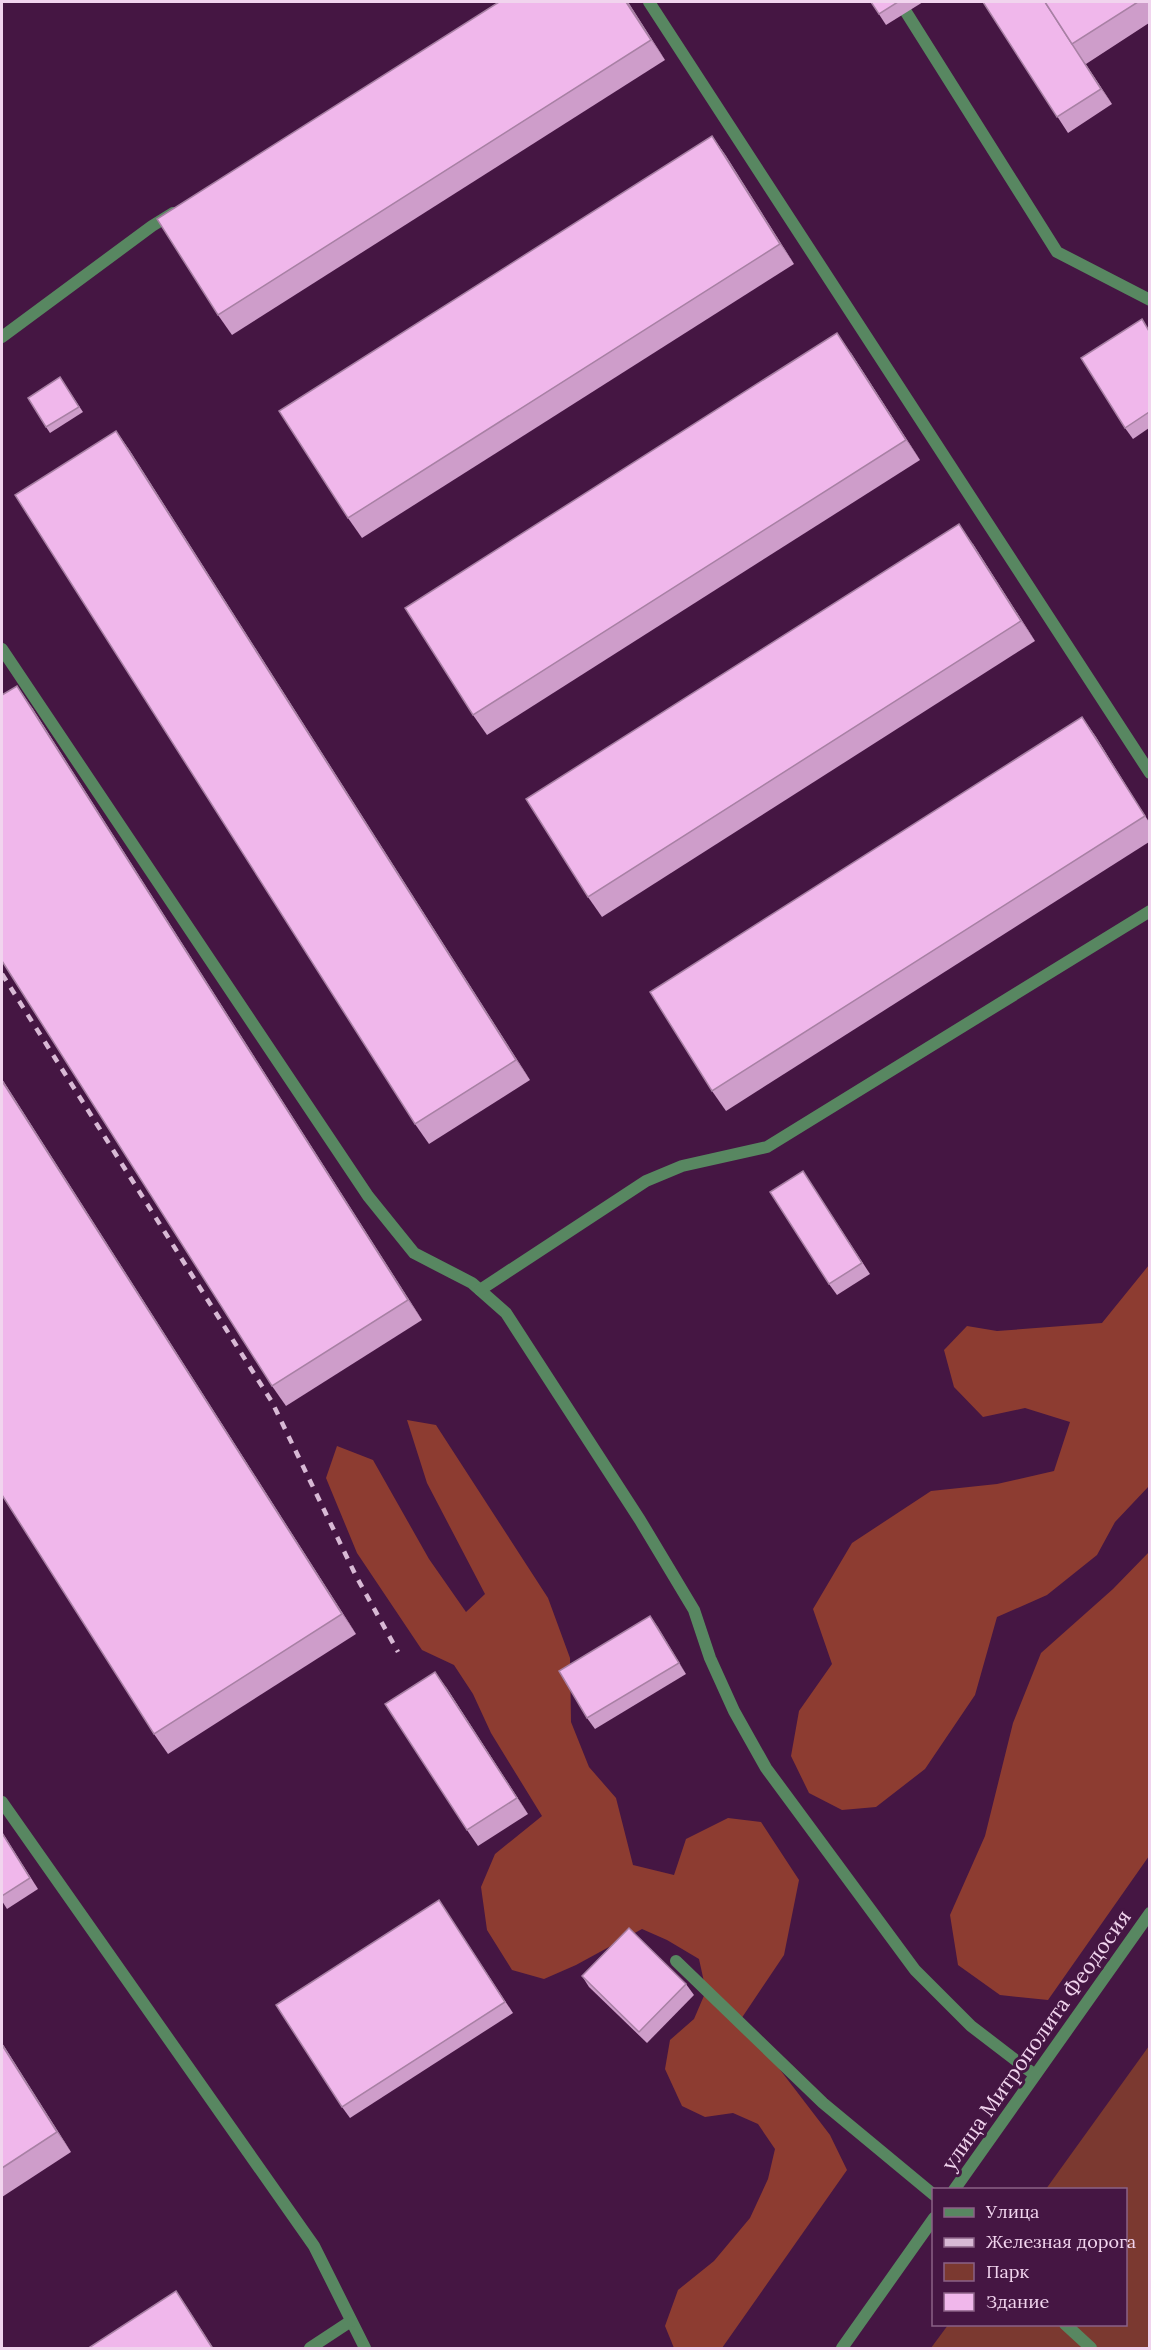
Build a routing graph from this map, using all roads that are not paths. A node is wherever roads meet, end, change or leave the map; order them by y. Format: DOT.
graph roads {
  1 [pos="649,2"];
  2 [pos="906,12"];
  3 [pos="182,207"];
  4 [pos="1149,300"];
  5 [pos="2,337"];
  6 [pos="2,649"];
  7 [pos="1149,773"];
  8 [pos="1149,911"];
  9 [pos="480,1290"];
  10 [pos="2,1802"];
  11 [pos="1147,1921"];
  12 [pos="676,1961"];
  13 [pos="1035,2075"];
  14 [pos="955,2188"];
  15 [pos="932,2194"];
  16 [pos="932,2222"];
  17 [pos="351,2321"];
  18 [pos="1066,2326"];
  19 [pos="310,2349"];
  20 [pos="365,2349"];
  21 [pos="842,2349"];
  22 [pos="1091,2349"];
  1 -- 7 [label="street"];
  2 -- 4 [label="street"];
  3 -- 5 [label="street"];
  6 -- 9 [label="street"];
  8 -- 9 [label="street"];
  9 -- 13 [label="street"];
  10 -- 17 [label="street"];
  11 -- 13 [label="street, улица Митрополита Феодосия"];
  12 -- 15 [label="street"];
  13 -- 14 [label="street, улица Митрополита Феодосия"];
  16 -- 21 [label="street"];
  17 -- 19 [label="street"];
  17 -- 20 [label="street"];
  18 -- 22 [label="street"];
}
